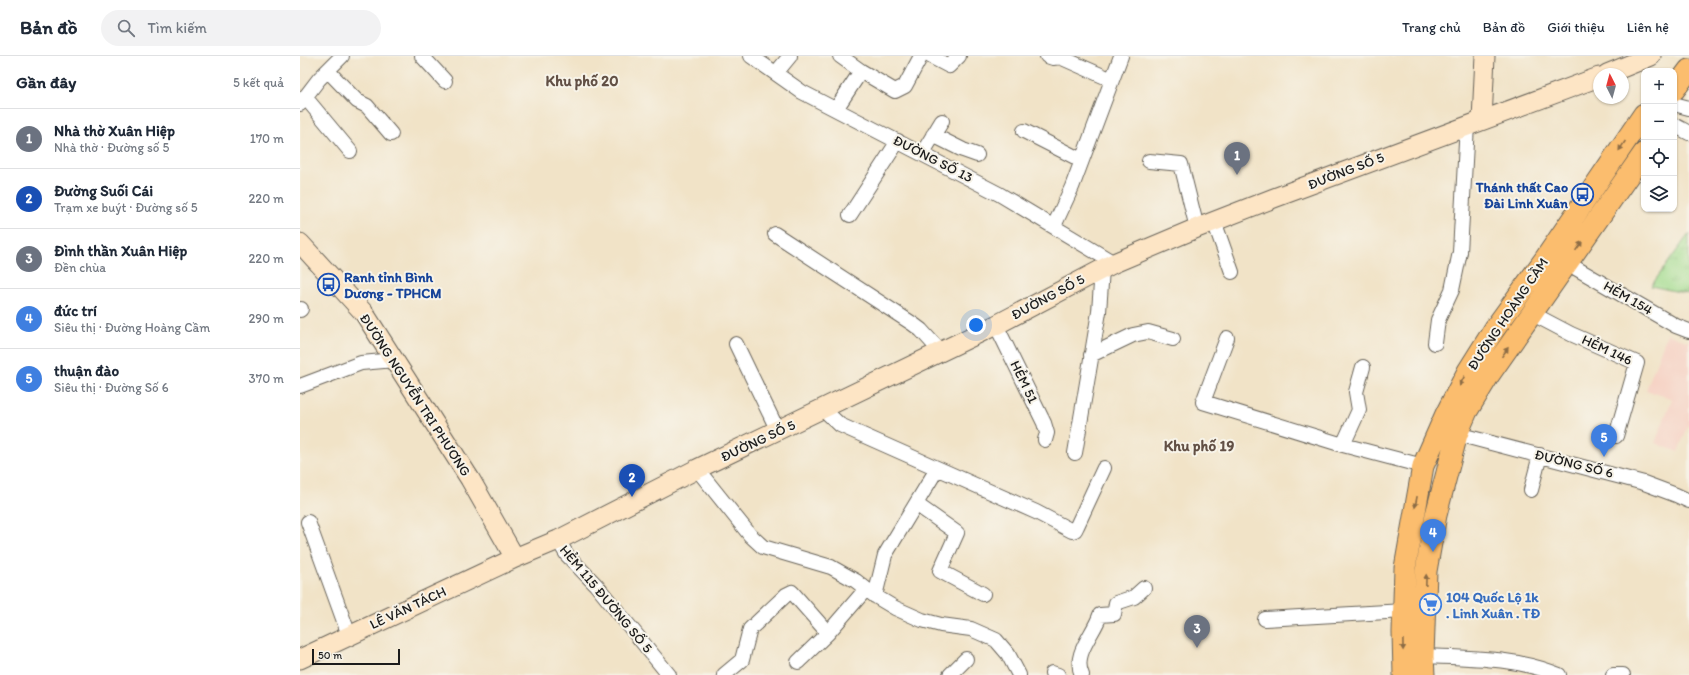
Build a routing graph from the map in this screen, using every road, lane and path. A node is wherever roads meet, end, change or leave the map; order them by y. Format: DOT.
graph roads {
  1 [pos="342,56"];
  2 [pos="422,56"];
  3 [pos="751,56"];
  4 [pos="790,56"];
  5 [pos="840,56"];
  6 [pos="920,56"];
  7 [pos="930,56"];
  8 [pos="959,56"];
  9 [pos="1047,56"];
  10 [pos="1122,56"];
  11 [pos="1485,56"];
  12 [pos="1651,56"];
  13 [pos="1641,68"];
  14 [pos="1629,70"];
  15 [pos="1689,70"];
  16 [pos="328,71"];
  17 [pos="861,71"];
  18 [pos="776,73"];
  19 [pos="1593,79"];
  20 [pos="445,80"];
  21 [pos="1112,80"];
  22 [pos="1677,86"];
  23 [pos="303,100"];
  24 [pos="1677,105"];
  25 [pos="1689,108"];
  26 [pos="836,109"];
  27 [pos="1641,118"];
  28 [pos="942,121"];
  29 [pos="1475,123"];
  30 [pos="1677,127"];
  31 [pos="1024,131"];
  32 [pos="1689,133"];
  33 [pos="391,134"];
  34 [pos="933,135"];
  35 [pos="898,141"];
  36 [pos="350,151"];
  37 [pos="922,154"];
  38 [pos="977,155"];
  39 [pos="1641,156"];
  40 [pos="1081,160"];
  41 [pos="1149,161"];
  42 [pos="850,215"];
  43 [pos="1205,224"];
  44 [pos="1054,226"];
  45 [pos="774,234"];
  46 [pos="300,243"];
  47 [pos="1567,263"];
  48 [pos="1108,266"];
  49 [pos="1232,272"];
  50 [pos="1531,313"];
  51 [pos="996,325"];
  52 [pos="1689,331"];
  53 [pos="1227,338"];
  54 [pos="1173,339"];
  55 [pos="1435,343"];
  56 [pos="736,344"];
  57 [pos="940,351"];
  58 [pos="1091,355"];
  59 [pos="395,360"];
  60 [pos="1363,367"];
  61 [pos="300,386"];
  62 [pos="823,409"];
  63 [pos="778,431"];
  64 [pos="1457,434"];
  65 [pos="1616,436"];
  66 [pos="1045,440"];
  67 [pos="1343,445"];
  68 [pos="1074,453"];
  69 [pos="1540,455"];
  70 [pos="1424,466"];
  71 [pos="1104,468"];
  72 [pos="937,469"];
  73 [pos="697,470"];
  74 [pos="1531,490"];
  75 [pos="1689,501"];
  76 [pos="916,504"];
  77 [pos="308,522"];
  78 [pos="558,540"];
  79 [pos="515,558"];
  80 [pos="1144,588"];
  81 [pos="870,592"];
  82 [pos="983,594"];
  83 [pos="1404,611"];
  84 [pos="1265,619"];
  85 [pos="828,633"];
  86 [pos="349,635"];
  87 [pos="300,659"];
  88 [pos="966,659"];
  89 [pos="798,662"];
  90 [pos="1424,666"];
  91 [pos="669,675"];
  92 [pos="724,675"];
  93 [pos="950,675"];
  94 [pos="1019,675"];
  95 [pos="1082,675"];
  96 [pos="1404,675"];
  97 [pos="1559,675"];
  98 [pos="1613,675"];
  99 [pos="1623,675"];
  1 -- 16 [label="street"];
  2 -- 20 [label="street"];
  3 -- 18 [label="street, ĐƯỜNG SỐ 13"];
  4 -- 18 [label="street"];
  5 -- 17 [label="street"];
  6 -- 17 [label="street"];
  7 -- 8 [label="street"];
  9 -- 21 [label="street"];
  10 -- 21 [label="street"];
  11 -- 29 [label="main road"];
  12 -- 13 [label="main road"];
  13 -- 14 [label="main road"];
  15 -- 22 [label="main road"];
  16 -- 23 [label="street"];
  16 -- 33 [label="street"];
  17 -- 26 [label="street"];
  18 -- 26 [label="street, ĐƯỜNG SỐ 13"];
  19 -- 29 [label="main road, ĐƯỜNG SỐ 5"];
  21 -- 40 [label="street"];
  23 -- 36 [label="street"];
  24 -- 25 [label="street"];
  26 -- 35 [label="street, ĐƯỜNG SỐ 13"];
  27 -- 70 [label="main road, ĐƯỜNG HOÀNG CẦM, one-way"];
  28 -- 34 [label="street"];
  29 -- 43 [label="main road, ĐƯỜNG SỐ 5"];
  29 -- 55 [label="street"];
  30 -- 32 [label="street"];
  31 -- 40 [label="street"];
  34 -- 37 [label="street"];
  34 -- 38 [label="street"];
  35 -- 37 [label="street, ĐƯỜNG SỐ 13"];
  35 -- 42 [label="street"];
  37 -- 44 [label="street, ĐƯỜNG SỐ 13"];
  47 -- 39 [label="main road, ĐƯỜNG HOÀNG CẦM, one-way"];
  40 -- 44 [label="street"];
  41 -- 43 [label="street"];
  43 -- 48 [label="main road, ĐƯỜNG SỐ 5"];
  43 -- 49 [label="street"];
  44 -- 48 [label="street, ĐƯỜNG SỐ 13"];
  45 -- 57 [label="street"];
  46 -- 59 [label="main road, ĐƯỜNG NGUYỄN TRI PHƯƠNG"];
  47 -- 50 [label="main road, ĐƯỜNG HOÀNG CẦM"];
  47 -- 52 [label="street, HẺM 154"];
  48 -- 51 [label="main road, ĐƯỜNG SỐ 5"];
  48 -- 58 [label="street"];
  64 -- 50 [label="main road, ĐƯỜNG HOÀNG CẦM, one-way"];
  50 -- 65 [label="street, HẺM 146"];
  51 -- 57 [label="main road, ĐƯỜNG SỐ 5"];
  51 -- 66 [label="street, HẺM 51"];
  53 -- 67 [label="street"];
  54 -- 58 [label="street"];
  56 -- 63 [label="street"];
  57 -- 62 [label="main road, ĐƯỜNG SỐ 5"];
  58 -- 68 [label="street"];
  59 -- 61 [label="street"];
  59 -- 79 [label="main road, ĐƯỜNG NGUYỄN TRI PHƯƠNG"];
  60 -- 67 [label="street"];
  62 -- 63 [label="main road, ĐƯỜNG SỐ 5"];
  62 -- 72 [label="street"];
  63 -- 73 [label="main road, ĐƯỜNG SỐ 5"];
  64 -- 69 [label="street, ĐƯỜNG SỐ 6"];
  90 -- 64 [label="main road, ĐƯỜNG HOÀNG CẦM, one-way"];
  67 -- 70 [label="street"];
  69 -- 74 [label="street"];
  69 -- 75 [label="street, ĐƯỜNG SỐ 6"];
  70 -- 83 [label="main road, ĐƯỜNG HOÀNG CẦM, one-way"];
  71 -- 72 [label="street"];
  72 -- 76 [label="street"];
  73 -- 78 [label="main road, ĐƯỜNG SỐ 5"];
  73 -- 81 [label="street"];
  76 -- 81 [label="street"];
  76 -- 82 [label="street"];
  77 -- 86 [label="street"];
  78 -- 79 [label="main road, ĐƯỜNG SỐ 5"];
  78 -- 91 [label="street, HẺM 115 ĐƯỜNG SỐ 5"];
  79 -- 86 [label="main road, LÊ VĂN TÁCH"];
  80 -- 95 [label="street"];
  81 -- 85 [label="street"];
  81 -- 94 [label="street"];
  83 -- 84 [label="street"];
  83 -- 96 [label="main road, ĐƯỜNG HOÀNG CẦM, one-way"];
  85 -- 89 [label="street"];
  85 -- 92 [label="street"];
  86 -- 87 [label="main road, LÊ VĂN TÁCH"];
  88 -- 93 [label="street"];
  90 -- 97 [label="street"];
  98 -- 99 [label="street"];
}
